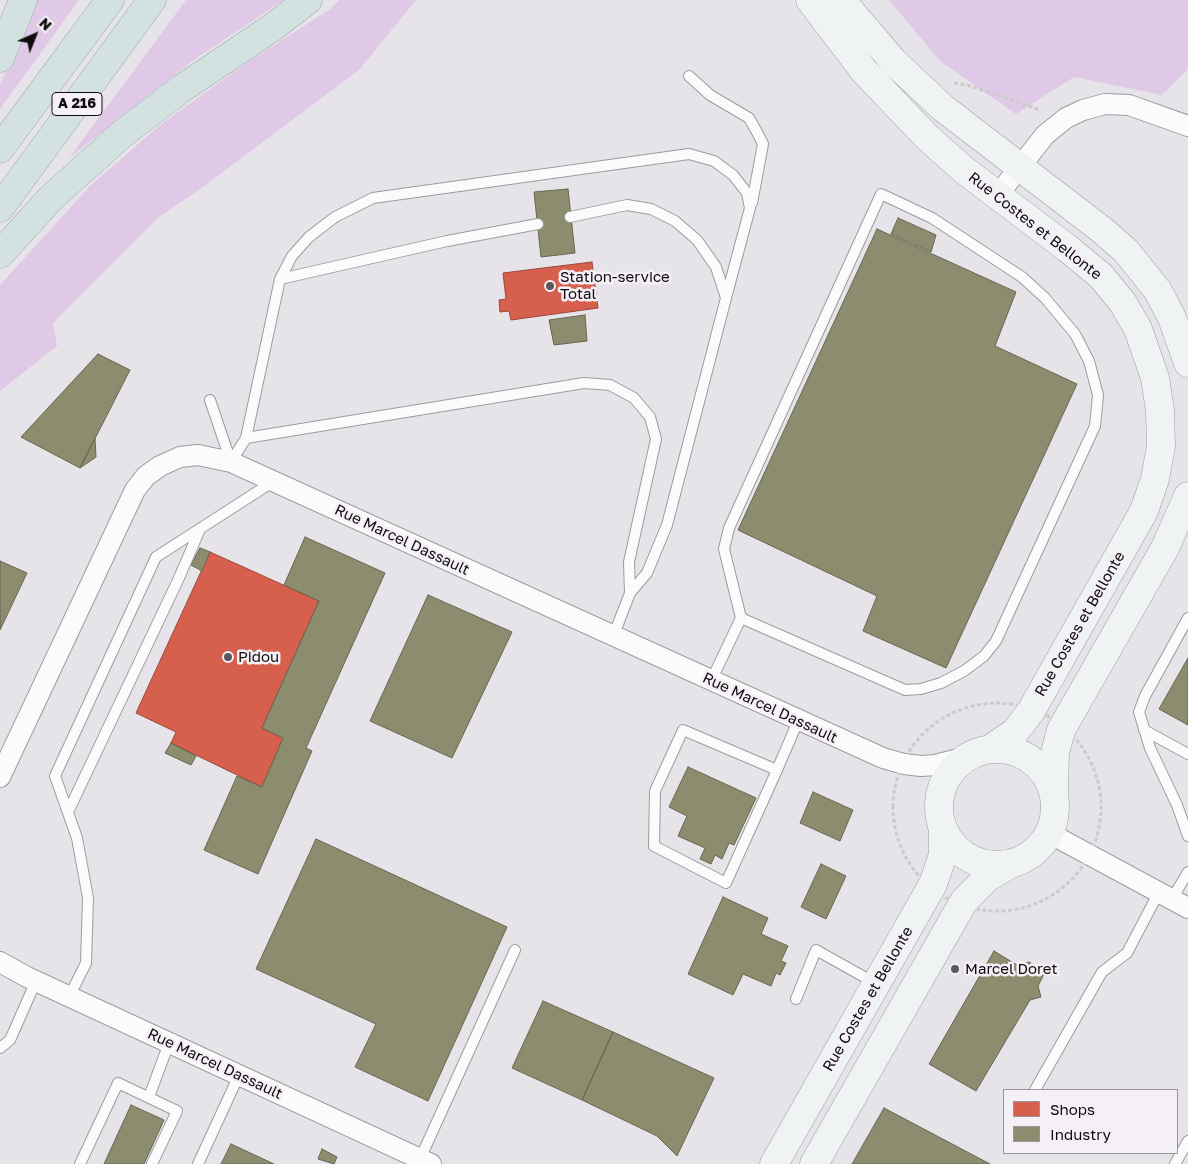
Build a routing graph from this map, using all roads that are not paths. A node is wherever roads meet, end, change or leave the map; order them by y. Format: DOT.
graph roads {
  1 [pos="23,0"];
  2 [pos="110,0"];
  3 [pos="152,0"];
  4 [pos="308,0"];
  5 [pos="810,0"];
  6 [pos="841,0"];
  7 [pos="0,58"];
  8 [pos="690,76"];
  9 [pos="1188,126"];
  10 [pos="0,149"];
  11 [pos="1018,168"];
  12 [pos="997,196"];
  13 [pos="0,208"];
  14 [pos="750,208"];
  15 [pos="570,217"];
  16 [pos="538,224"];
  17 [pos="0,254"];
  18 [pos="280,280"];
  19 [pos="726,298"];
  20 [pos="1188,363"];
  21 [pos="210,400"];
  22 [pos="246,438"];
  23 [pos="231,462"];
  24 [pos="274,481"];
  25 [pos="1188,496"];
  26 [pos="200,529"];
  27 [pos="630,594"];
  28 [pos="741,618"];
  29 [pos="1188,618"];
  30 [pos="613,636"];
  31 [pos="711,681"];
  32 [pos="798,721"];
  33 [pos="1144,730"];
  34 [pos="979,753"];
  35 [pos="1188,754"];
  36 [pos="777,770"];
  37 [pos="0,777"];
  38 [pos="1054,794"];
  39 [pos="68,812"];
  40 [pos="943,828"];
  41 [pos="1049,833"];
  42 [pos="1188,836"];
  43 [pos="1012,864"];
  44 [pos="1188,872"];
  45 [pos="1173,900"];
  46 [pos="515,950"];
  47 [pos="0,962"];
  48 [pos="36,981"];
  49 [pos="876,984"];
  50 [pos="69,996"];
  51 [pos="796,999"];
  52 [pos="169,1043"];
  53 [pos="0,1048"];
  54 [pos="239,1075"];
  55 [pos="1036,1089"];
  56 [pos="149,1097"];
  57 [pos="1188,1141"];
  58 [pos="425,1162"];
  59 [pos="80,1164"];
  60 [pos="152,1164"];
  61 [pos="198,1164"];
  62 [pos="774,1164"];
  63 [pos="814,1164"];
  64 [pos="1175,1164"];
  1 -- 7 [label="highway"];
  2 -- 10 [label="highway, A 216"];
  3 -- 13 [label="highway, A 216"];
  4 -- 17 [label="highway"];
  5 -- 12 [label="main road, Rue Costes et Bellonte"];
  6 -- 11 [label="main road"];
  8 -- 14 [label="lane"];
  9 -- 11 [label="street"];
  11 -- 12 [label="street"];
  11 -- 20 [label="main road"];
  12 -- 34 [label="main road, Rue Costes et Bellonte"];
  14 -- 18 [label="lane"];
  14 -- 19 [label="lane"];
  15 -- 19 [label="lane"];
  16 -- 18 [label="lane"];
  18 -- 22 [label="lane"];
  19 -- 27 [label="lane"];
  21 -- 23 [label="lane"];
  22 -- 23 [label="lane"];
  22 -- 27 [label="lane"];
  23 -- 24 [label="street, Rue Marcel Dassault"];
  23 -- 37 [label="street, Rue Marcel Dassault"];
  24 -- 26 [label="lane"];
  24 -- 30 [label="street, Rue Marcel Dassault"];
  25 -- 38 [label="main road"];
  26 -- 39 [label="lane"];
  26 -- 39 [label="lane"];
  27 -- 30 [label="lane"];
  28 -- 28 [label="lane"];
  28 -- 31 [label="lane"];
  29 -- 33 [label="lane"];
  30 -- 31 [label="street, Rue Marcel Dassault"];
  31 -- 32 [label="street, Rue Marcel Dassault"];
  32 -- 34 [label="street, Rue Marcel Dassault"];
  32 -- 36 [label="lane"];
  33 -- 35 [label="lane"];
  33 -- 42 [label="lane"];
  34 -- 38 [label="main road"];
  34 -- 40 [label="main road"];
  36 -- 36 [label="lane"];
  38 -- 41 [label="main road"];
  39 -- 50 [label="lane"];
  40 -- 43 [label="main road"];
  40 -- 49 [label="main road, Rue Costes et Bellonte"];
  41 -- 43 [label="main road"];
  41 -- 45 [label="street"];
  43 -- 63 [label="main road"];
  44 -- 45 [label="lane"];
  45 -- 55 [label="lane"];
  46 -- 58 [label="lane"];
  47 -- 48 [label="street, Rue Marcel Dassault"];
  48 -- 50 [label="street, Rue Marcel Dassault"];
  48 -- 53 [label="lane"];
  49 -- 51 [label="lane"];
  49 -- 62 [label="main road, Rue Costes et Bellonte"];
  50 -- 52 [label="street, Rue Marcel Dassault"];
  52 -- 54 [label="street, Rue Marcel Dassault"];
  52 -- 56 [label="lane"];
  54 -- 58 [label="street, Rue Marcel Dassault"];
  54 -- 61 [label="lane"];
  56 -- 59 [label="lane"];
  56 -- 60 [label="lane"];
  57 -- 64 [label="lane"];
}
